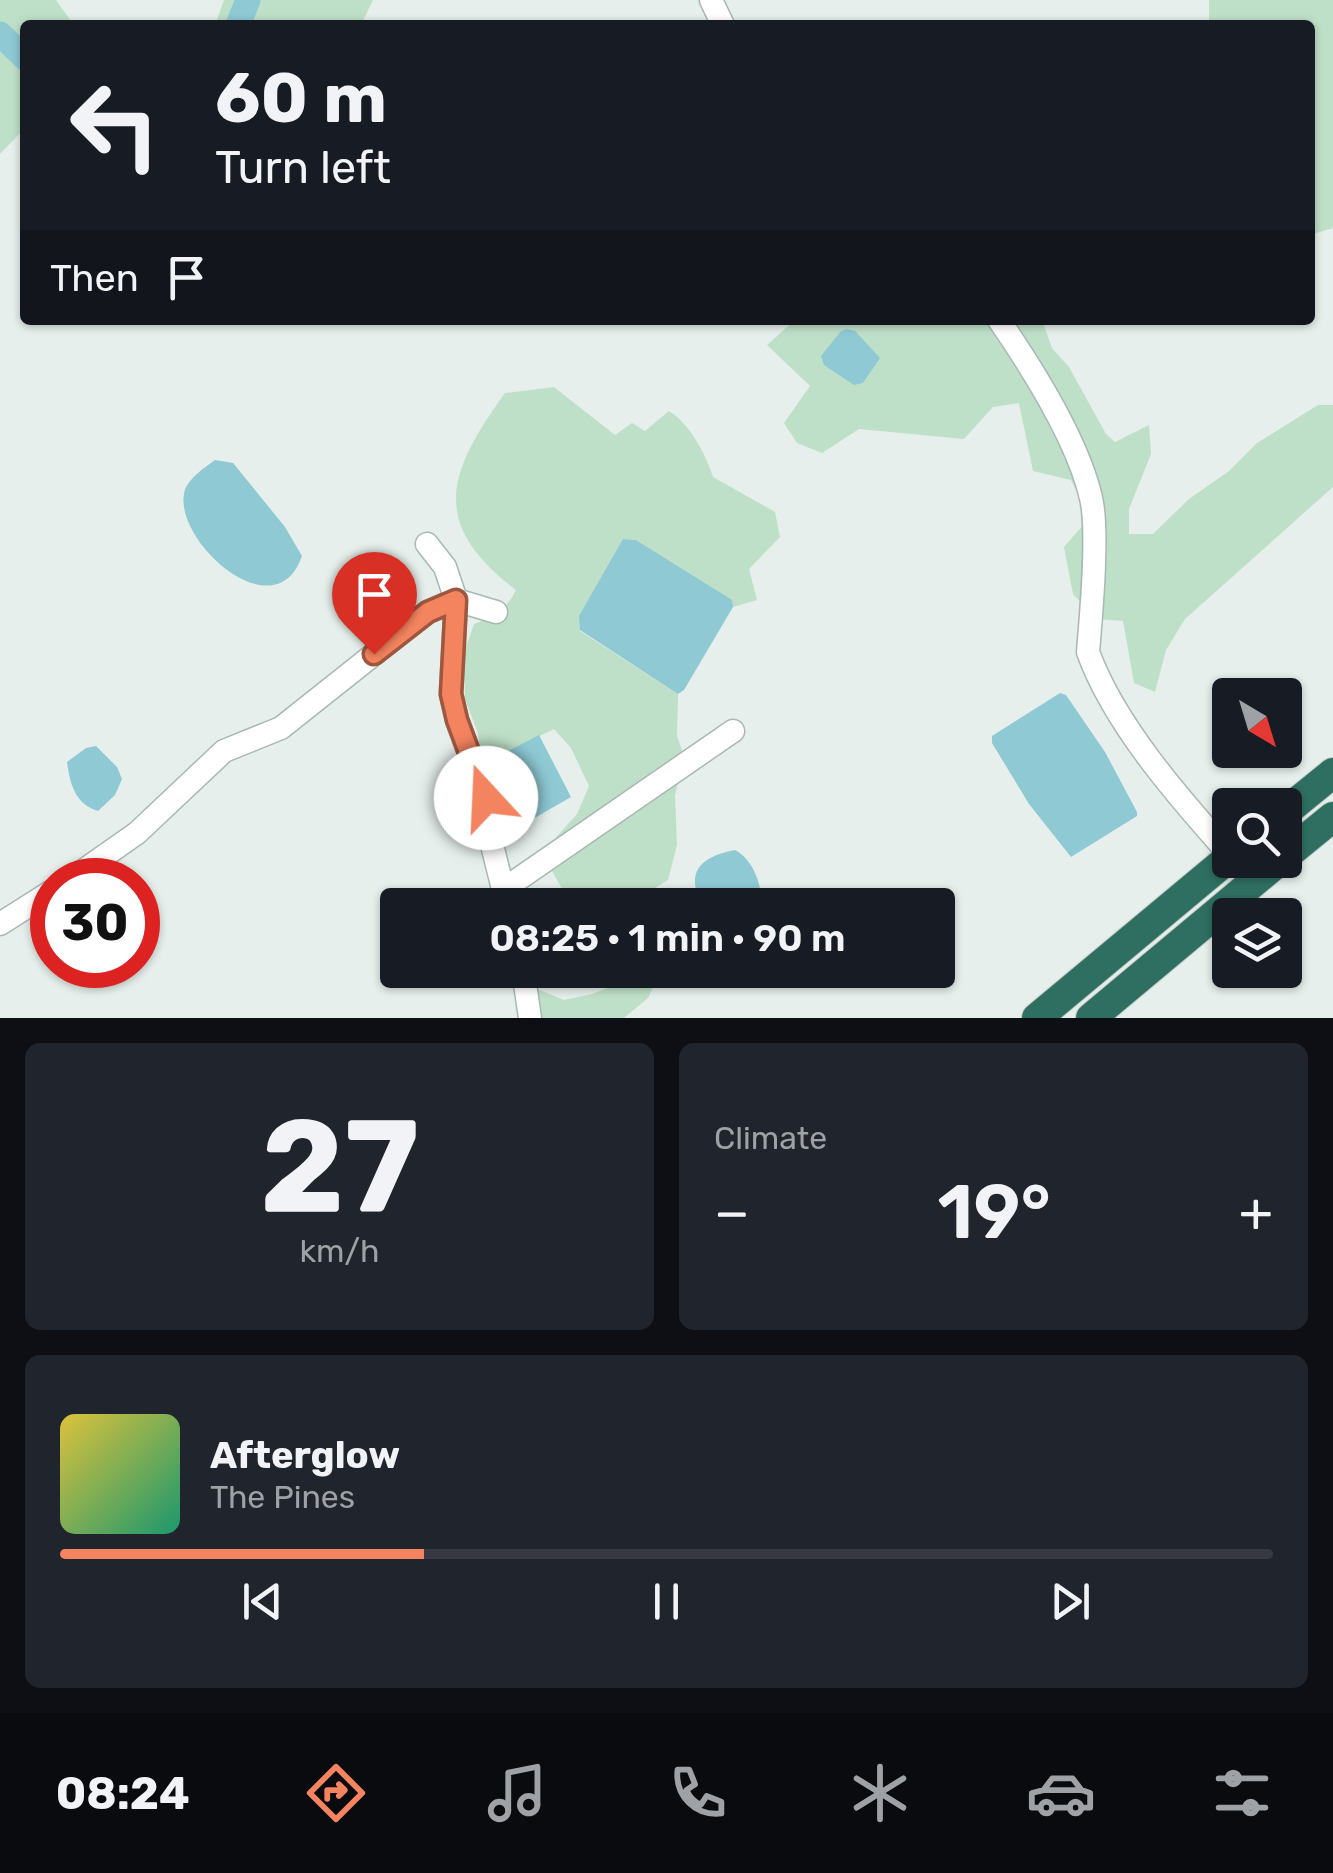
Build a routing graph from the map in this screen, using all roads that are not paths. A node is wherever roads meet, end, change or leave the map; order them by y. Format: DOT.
graph roads {
  1 [pos="1002,325"];
  2 [pos="427,544"];
  3 [pos="456,600"];
  4 [pos="496,612"];
  5 [pos="733,731"];
  6 [pos="1333,773"];
  7 [pos="1302,798"];
  8 [pos="1333,817"];
  9 [pos="1212,835"];
  10 [pos="1302,842"];
  11 [pos="101,858"];
  12 [pos="1212,871"];
  13 [pos="1258,878"];
  14 [pos="504,888"];
  15 [pos="518,888"];
  16 [pos="30,904"];
  17 [pos="0,924"];
  18 [pos="525,988"];
  19 [pos="530,1018"];
  20 [pos="1037,1018"];
  21 [pos="1091,1018"];
  1 -- 9 [label="street"];
  2 -- 3 [label="street"];
  3 -- 4 [label="street"];
  3 -- 11 [label="street"];
  3 -- 14 [label="street"];
  5 -- 15 [label="street"];
  6 -- 7 [label="highway"];
  8 -- 10 [label="highway"];
  12 -- 20 [label="highway"];
  13 -- 21 [label="highway"];
  16 -- 17 [label="street"];
  18 -- 19 [label="street"];
}
